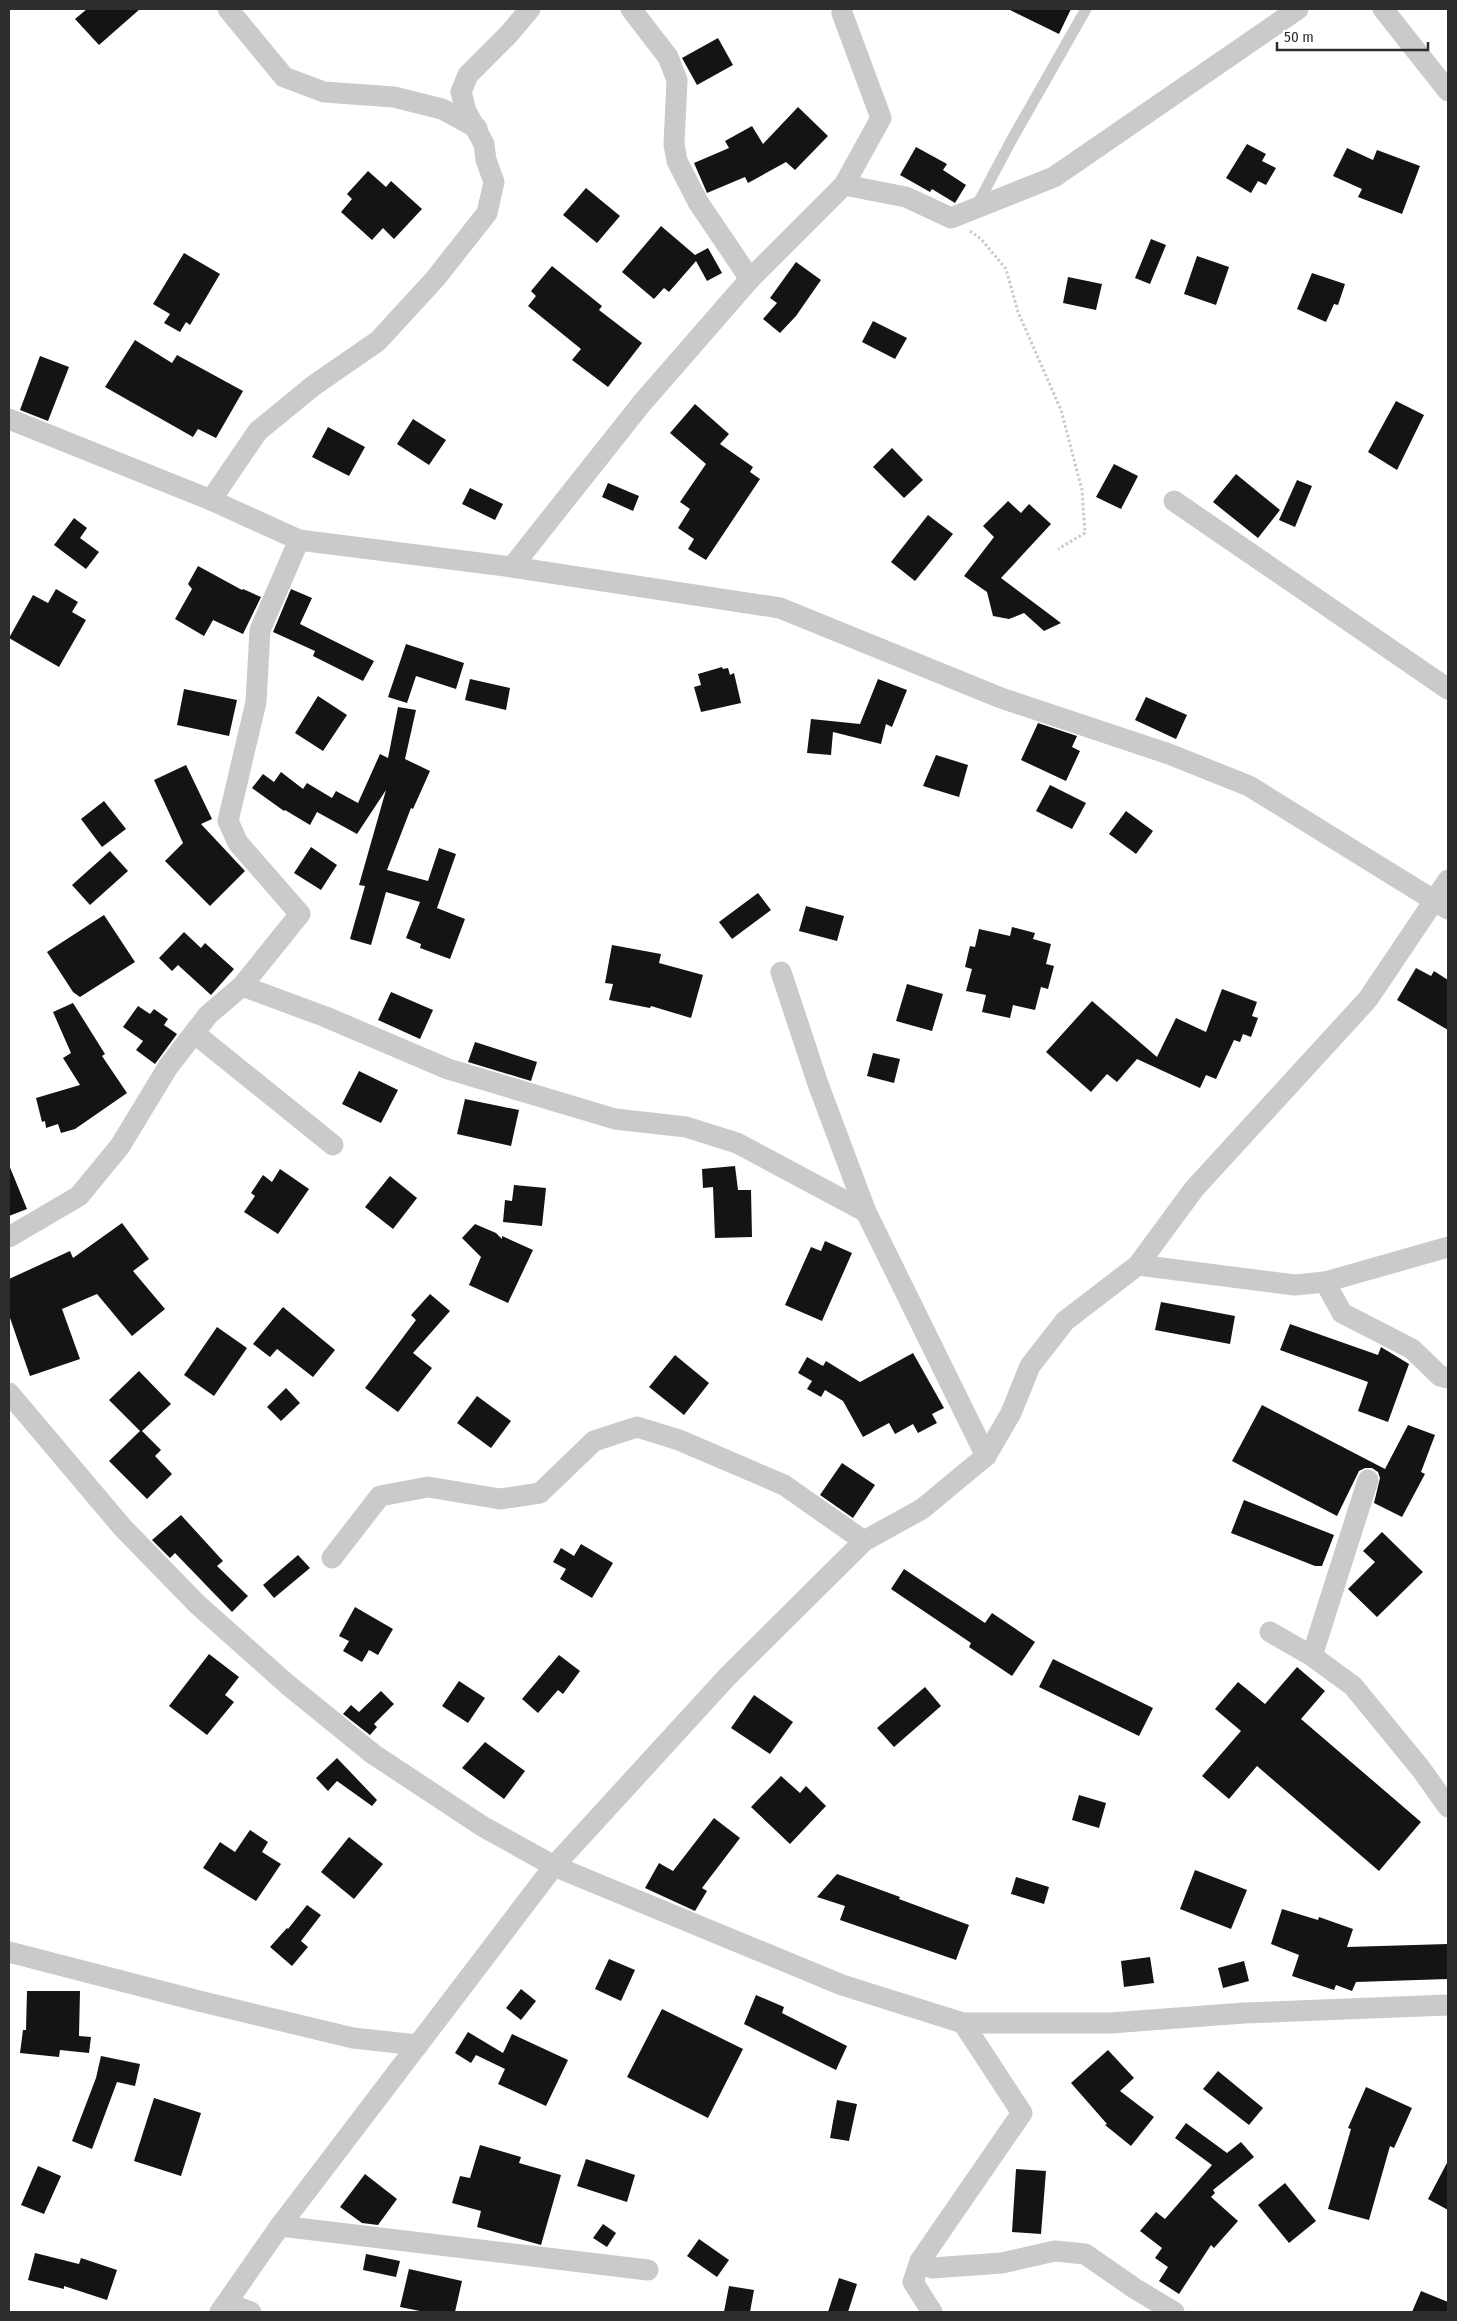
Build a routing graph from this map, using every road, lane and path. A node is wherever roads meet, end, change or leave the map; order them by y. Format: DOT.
graph roads {
  1 [pos="228,9"];
  2 [pos="530,9"];
  3 [pos="631,9"];
  4 [pos="1086,9"];
  5 [pos="1298,9"];
  6 [pos="1382,9"];
  7 [pos="842,13"];
  8 [pos="1448,91"];
  9 [pos="477,128"];
  10 [pos="844,185"];
  11 [pos="975,208"];
  12 [pos="951,218"];
  13 [pos="750,279"];
  14 [pos="9,419"];
  15 [pos="211,500"];
  16 [pos="1174,500"];
  17 [pos="299,540"];
  18 [pos="1058,550"];
  19 [pos="512,567"];
  20 [pos="1448,689"];
  21 [pos="1448,880"];
  22 [pos="1441,905"];
  23 [pos="781,972"];
  24 [pos="242,986"];
  25 [pos="194,1033"];
  26 [pos="333,1145"];
  27 [pos="866,1212"];
  28 [pos="9,1237"];
  29 [pos="1448,1247"];
  30 [pos="1138,1265"];
  31 [pos="1325,1282"];
  32 [pos="1448,1378"];
  33 [pos="11,1403"];
  34 [pos="986,1456"];
  35 [pos="1368,1480"];
  36 [pos="864,1541"];
  37 [pos="332,1558"];
  38 [pos="1270,1632"];
  39 [pos="1312,1656"];
  40 [pos="1448,1807"];
  41 [pos="554,1866"];
  42 [pos="9,1952"];
  43 [pos="1448,2005"];
  44 [pos="963,2023"];
  45 [pos="418,2045"];
  46 [pos="280,2226"];
  47 [pos="920,2261"];
  48 [pos="648,2270"];
  49 [pos="224,2308"];
  50 [pos="251,2312"];
  51 [pos="932,2312"];
  52 [pos="1174,2312"];
  1 -- 9 [label="street"];
  2 -- 9 [label="street"];
  3 -- 13 [label="street"];
  4 -- 11 [label="lane"];
  5 -- 11 [label="street"];
  6 -- 8 [label="street"];
  7 -- 10 [label="street"];
  9 -- 15 [label="street"];
  10 -- 12 [label="street"];
  10 -- 13 [label="street"];
  11 -- 12 [label="street"];
  12 -- 18 [label="path"];
  13 -- 19 [label="street"];
  14 -- 15 [label="street"];
  15 -- 17 [label="street"];
  16 -- 20 [label="street"];
  17 -- 19 [label="street"];
  17 -- 24 [label="street"];
  19 -- 22 [label="street"];
  21 -- 22 [label="street"];
  22 -- 30 [label="street"];
  23 -- 27 [label="street"];
  24 -- 25 [label="street"];
  24 -- 27 [label="street"];
  25 -- 26 [label="street"];
  25 -- 28 [label="street"];
  27 -- 34 [label="street"];
  29 -- 31 [label="street"];
  30 -- 31 [label="street"];
  30 -- 34 [label="street"];
  31 -- 32 [label="street"];
  33 -- 41 [label="street"];
  34 -- 36 [label="street"];
  35 -- 39 [label="street"];
  36 -- 37 [label="street"];
  36 -- 41 [label="street"];
  38 -- 39 [label="street"];
  39 -- 40 [label="street"];
  41 -- 44 [label="street"];
  41 -- 45 [label="street"];
  42 -- 45 [label="street"];
  43 -- 44 [label="street"];
  44 -- 47 [label="street"];
  45 -- 46 [label="street"];
  46 -- 48 [label="street"];
  46 -- 49 [label="street"];
  47 -- 51 [label="street"];
  47 -- 52 [label="street"];
  49 -- 50 [label="street"];
}
